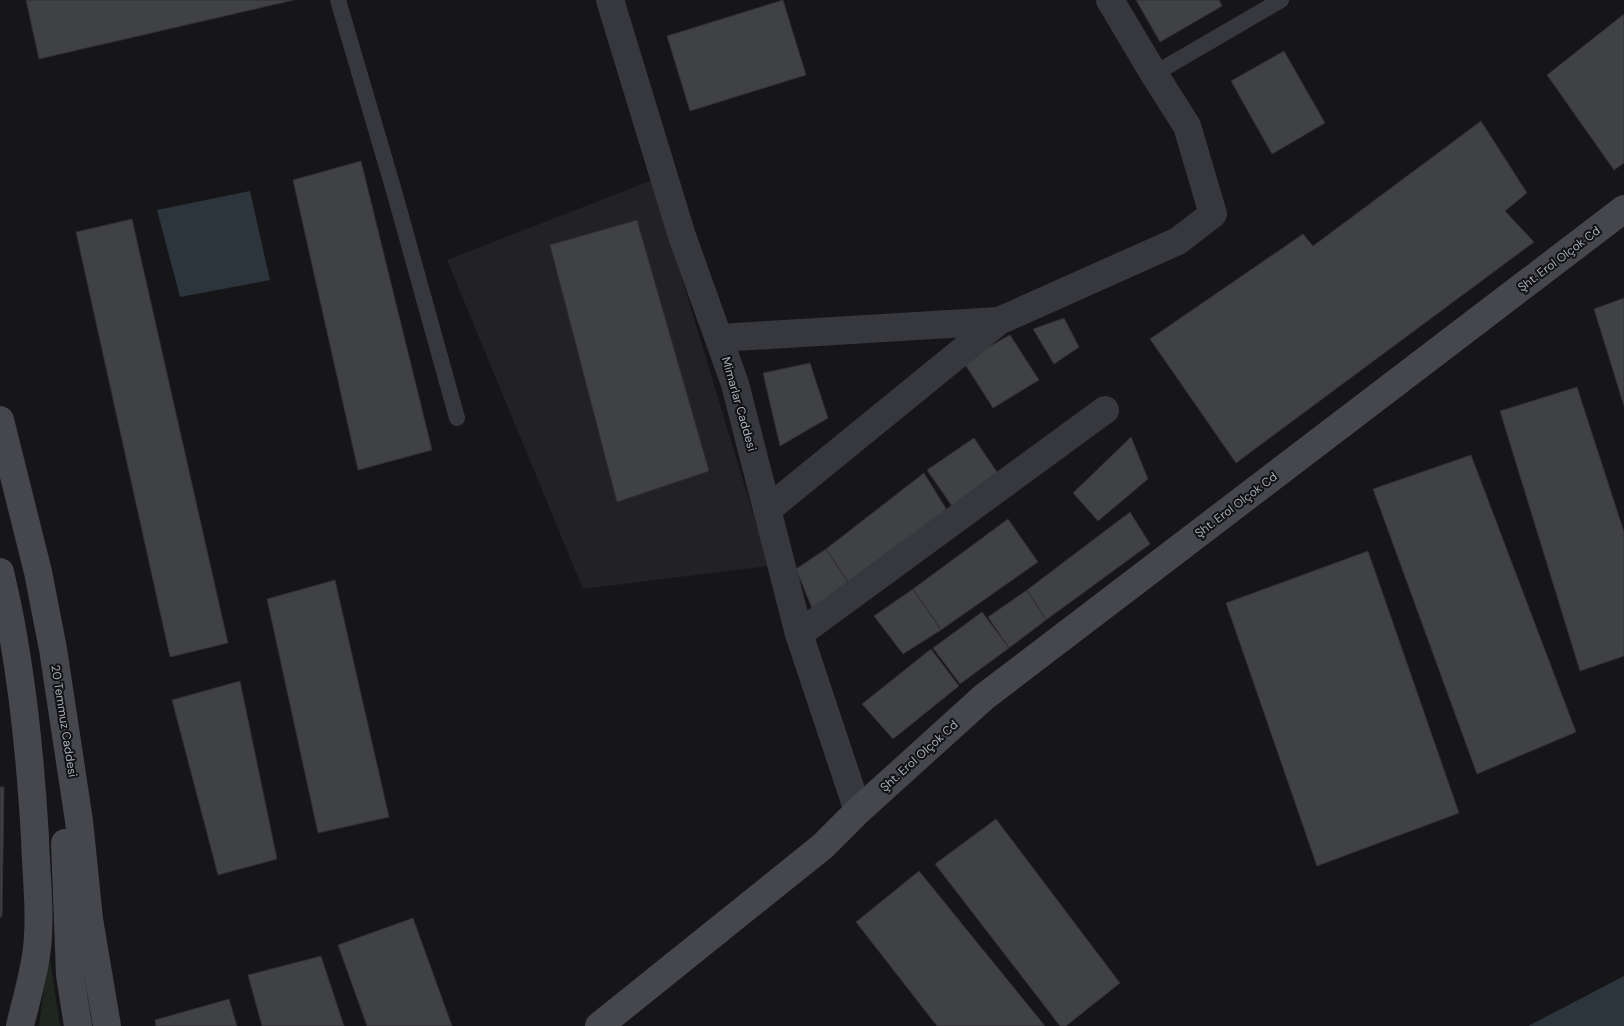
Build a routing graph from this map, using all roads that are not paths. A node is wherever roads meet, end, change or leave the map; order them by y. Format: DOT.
graph roads {
  1 [pos="338,0"];
  2 [pos="610,0"];
  3 [pos="1110,0"];
  4 [pos="1281,0"];
  5 [pos="1154,74"];
  6 [pos="1624,209"];
  7 [pos="998,321"];
  8 [pos="719,338"];
  9 [pos="1105,410"];
  10 [pos="457,418"];
  11 [pos="0,420"];
  12 [pos="767,510"];
  13 [pos="0,572"];
  14 [pos="799,634"];
  15 [pos="53,650"];
  16 [pos="8,655"];
  17 [pos="858,811"];
  18 [pos="20,1026"];
  19 [pos="78,1026"];
  20 [pos="107,1026"];
  21 [pos="599,1026"];
  1 -- 10 [label="lane"];
  2 -- 8 [label="street, Mimarlar Caddesi"];
  3 -- 5 [label="street"];
  4 -- 5 [label="lane"];
  5 -- 7 [label="street"];
  6 -- 17 [label="main road, Şht. Erol Olçok Cd"];
  7 -- 8 [label="street"];
  7 -- 12 [label="street"];
  8 -- 12 [label="street, Mimarlar Caddesi"];
  9 -- 14 [label="street"];
  11 -- 15 [label="main road, 20 Temmuz Caddesi"];
  12 -- 14 [label="street, Mimarlar Caddesi"];
  13 -- 16 [label="main road"];
  14 -- 17 [label="street, Mimarlar Caddesi"];
  15 -- 19 [label="main road"];
  15 -- 20 [label="main road, 20 Temmuz Caddesi"];
  16 -- 18 [label="main road"];
  17 -- 21 [label="main road, Şht. Erol Olçok Cd"];
}
